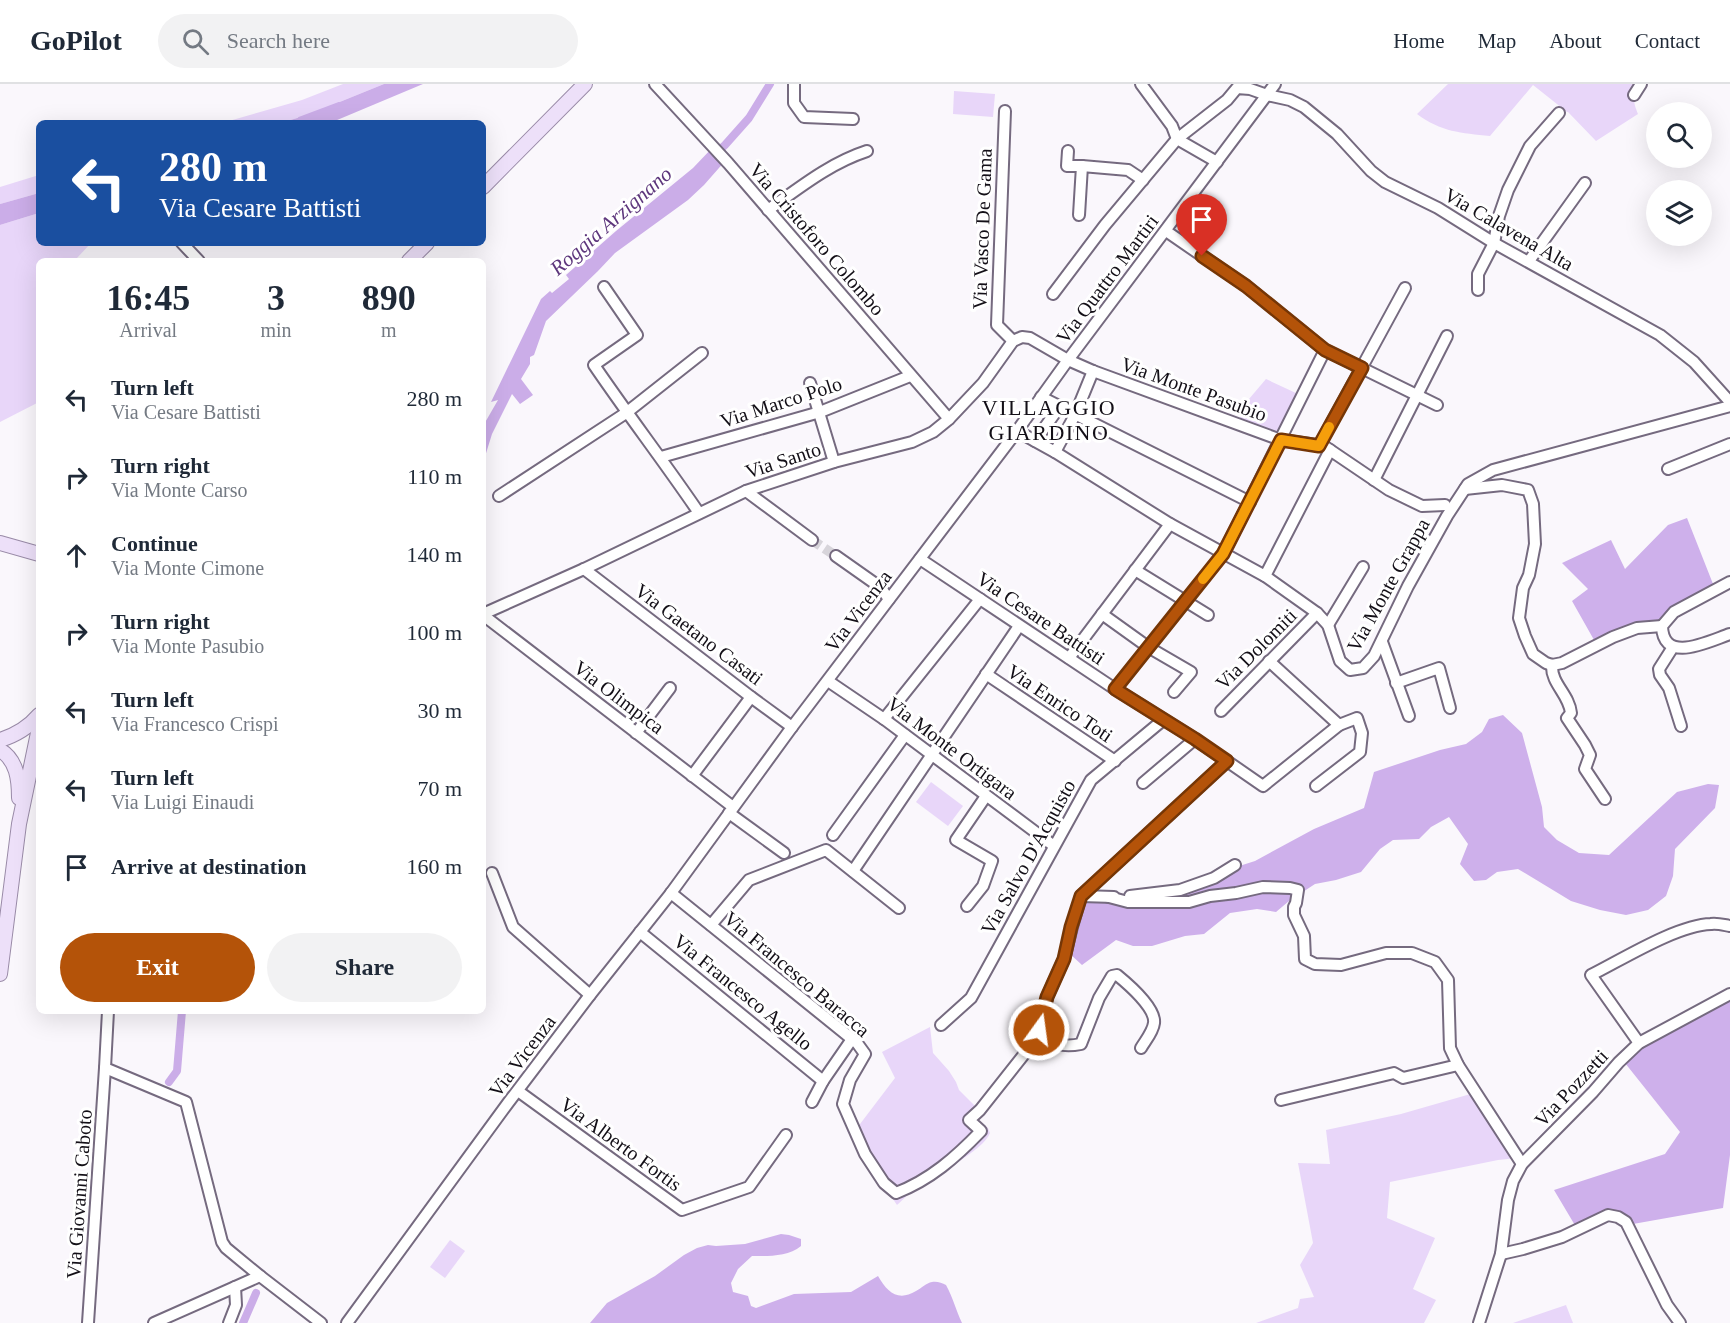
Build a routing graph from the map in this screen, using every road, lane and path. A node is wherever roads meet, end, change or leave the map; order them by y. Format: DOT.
graph roads {
  1 [pos="585,84"];
  2 [pos="655,84"];
  3 [pos="794,84"];
  4 [pos="1141,84"];
  5 [pos="1275,84"];
  6 [pos="1641,84"];
  7 [pos="1237,86"];
  8 [pos="1267,95"];
  9 [pos="1634,95"];
  10 [pos="1005,111"];
  11 [pos="1559,114"];
  12 [pos="853,119"];
  13 [pos="1177,139"];
  14 [pos="867,151"];
  15 [pos="1068,152"];
  16 [pos="1217,162"];
  17 [pos="1082,166"];
  18 [pos="1143,180"];
  19 [pos="1585,183"];
  20 [pos="486,184"];
  21 [pos="768,210"];
  22 [pos="1079,215"];
  23 [pos="1166,231"];
  24 [pos="1494,243"];
  25 [pos="185,246"];
  26 [pos="424,246"];
  27 [pos="196,258"];
  28 [pos="412,258"];
  29 [pos="1529,261"];
  30 [pos="604,286"];
  31 [pos="1406,288"];
  32 [pos="1478,290"];
  33 [pos="1053,294"];
  34 [pos="1447,336"];
  35 [pos="1013,341"];
  36 [pos="1325,350"];
  37 [pos="702,353"];
  38 [pos="1068,360"];
  39 [pos="1362,368"];
  40 [pos="1093,371"];
  41 [pos="910,376"];
  42 [pos="810,383"];
  43 [pos="1417,395"];
  44 [pos="1041,397"];
  45 [pos="1730,404"];
  46 [pos="1437,405"];
  47 [pos="1060,406"];
  48 [pos="626,412"];
  49 [pos="819,412"];
  50 [pos="1075,415"];
  51 [pos="949,419"];
  52 [pos="1017,431"];
  53 [pos="1281,440"];
  54 [pos="1035,441"];
  55 [pos="1730,444"];
  56 [pos="1319,446"];
  57 [pos="1330,450"];
  58 [pos="1055,452"];
  59 [pos="661,457"];
  60 [pos="834,462"];
  61 [pos="1668,469"];
  62 [pos="1374,480"];
  63 [pos="1464,489"];
  64 [pos="746,491"];
  65 [pos="499,496"];
  66 [pos="1250,502"];
  67 [pos="1445,505"];
  68 [pos="699,513"];
  69 [pos="1170,524"];
  70 [pos="812,540"];
  71 [pos="0,543"];
  72 [pos="36,553"];
  73 [pos="1223,554"];
  74 [pos="836,556"];
  75 [pos="920,559"];
  76 [pos="1363,567"];
  77 [pos="584,569"];
  78 [pos="1135,570"];
  79 [pos="1265,576"];
  80 [pos="1730,582"];
  81 [pos="889,599"];
  82 [pos="980,599"];
  83 [pos="1185,601"];
  84 [pos="1317,613"];
  85 [pos="486,614"];
  86 [pos="1102,614"];
  87 [pos="1208,615"];
  88 [pos="486,617"];
  89 [pos="1328,625"];
  90 [pos="1019,626"];
  91 [pos="1662,626"];
  92 [pos="1730,634"];
  93 [pos="1382,642"];
  94 [pos="1148,647"];
  95 [pos="1673,647"];
  96 [pos="1069,657"];
  97 [pos="1269,661"];
  98 [pos="1552,665"];
  99 [pos="986,674"];
  100 [pos="828,681"];
  101 [pos="1396,683"];
  102 [pos="670,688"];
  103 [pos="1115,689"];
  104 [pos="1174,692"];
  105 [pos="751,697"];
  106 [pos="1450,708"];
  107 [pos="1221,711"];
  108 [pos="1409,716"];
  109 [pos="36,718"];
  110 [pos="884,719"];
  111 [pos="1163,720"];
  112 [pos="1339,725"];
  113 [pos="1681,726"];
  114 [pos="792,727"];
  115 [pos="636,733"];
  116 [pos="905,735"];
  117 [pos="1195,739"];
  118 [pos="0,740"];
  119 [pos="36,743"];
  120 [pos="0,750"];
  121 [pos="932,756"];
  122 [pos="1115,761"];
  123 [pos="1227,761"];
  124 [pos="36,771"];
  125 [pos="692,776"];
  126 [pos="28,782"];
  127 [pos="1143,783"];
  128 [pos="1316,786"];
  129 [pos="986,796"];
  130 [pos="1605,799"];
  131 [pos="731,810"];
  132 [pos="19,824"];
  133 [pos="832,835"];
  134 [pos="1054,846"];
  135 [pos="784,853"];
  136 [pos="1235,865"];
  137 [pos="853,872"];
  138 [pos="492,873"];
  139 [pos="672,893"];
  140 [pos="1081,896"];
  141 [pos="1109,897"];
  142 [pos="967,906"];
  143 [pos="899,908"];
  144 [pos="711,925"];
  145 [pos="1730,926"];
  146 [pos="640,932"];
  147 [pos="0,974"];
  148 [pos="1730,994"];
  149 [pos="590,995"];
  150 [pos="108,1014"];
  151 [pos="941,1026"];
  152 [pos="1039,1030"];
  153 [pos="852,1039"];
  154 [pos="1639,1044"];
  155 [pos="1141,1048"];
  156 [pos="1458,1065"];
  157 [pos="105,1068"];
  158 [pos="823,1081"];
  159 [pos="518,1091"];
  160 [pos="1281,1100"];
  161 [pos="812,1102"];
  162 [pos="786,1136"];
  163 [pos="1522,1164"];
  164 [pos="1501,1254"];
  165 [pos="260,1276"];
  166 [pos="235,1287"];
  167 [pos="88,1323"];
  168 [pos="154,1323"];
  169 [pos="229,1323"];
  170 [pos="321,1323"];
  171 [pos="347,1323"];
  172 [pos="1479,1323"];
  173 [pos="1680,1323"];
  1 -- 20 [label="main road"];
  2 -- 21 [label="street, Via Cristoforo Colombo"];
  3 -- 12 [label="street"];
  4 -- 13 [label="street"];
  5 -- 8 [label="street, Via Quattro Martiri"];
  6 -- 9 [label="street"];
  7 -- 8 [label="street, Via Calavena Alta"];
  7 -- 13 [label="street, Via Quattro Martiri"];
  8 -- 16 [label="street, Via Quattro Martiri"];
  8 -- 24 [label="street, Via Calavena Alta"];
  10 -- 35 [label="street, Via Vasco De Gama"];
  11 -- 24 [label="street"];
  13 -- 16 [label="street"];
  13 -- 18 [label="street, Via Quattro Martiri"];
  14 -- 21 [label="street"];
  15 -- 17 [label="street"];
  16 -- 23 [label="street, Via Quattro Martiri"];
  17 -- 18 [label="street"];
  17 -- 22 [label="street"];
  18 -- 33 [label="street, Via Quattro Martiri"];
  19 -- 29 [label="street"];
  21 -- 41 [label="street, Via Cristoforo Colombo"];
  23 -- 36 [label="street"];
  23 -- 38 [label="street, Via Quattro Martiri"];
  24 -- 29 [label="street, Via Calavena Alta"];
  24 -- 32 [label="street"];
  25 -- 27 [label="street"];
  26 -- 28 [label="main road"];
  29 -- 45 [label="street, Via Calavena Alta"];
  30 -- 48 [label="street"];
  31 -- 39 [label="street"];
  34 -- 43 [label="street"];
  35 -- 38 [label="street"];
  35 -- 51 [label="street, Via Santo"];
  36 -- 39 [label="street"];
  36 -- 53 [label="street"];
  37 -- 48 [label="street"];
  38 -- 40 [label="street, Via Monte Pasubio"];
  38 -- 44 [label="street, Via Quattro Martiri"];
  39 -- 43 [label="street"];
  39 -- 56 [label="street"];
  40 -- 50 [label="street"];
  40 -- 53 [label="street, Via Monte Pasubio"];
  41 -- 49 [label="street, Via Marco Polo"];
  41 -- 51 [label="street, Via Cristoforo Colombo"];
  42 -- 49 [label="street"];
  43 -- 46 [label="street"];
  43 -- 62 [label="street"];
  44 -- 47 [label="street"];
  44 -- 52 [label="street, Via Vicenza"];
  45 -- 63 [label="street, Via Monte Grappa"];
  47 -- 50 [label="street"];
  47 -- 54 [label="street"];
  48 -- 59 [label="street"];
  48 -- 65 [label="street"];
  49 -- 59 [label="street, Via Marco Polo"];
  49 -- 60 [label="street"];
  50 -- 58 [label="street"];
  50 -- 66 [label="street"];
  51 -- 60 [label="street, Via Santo"];
  52 -- 54 [label="street, Via Monte Grappa"];
  52 -- 75 [label="street, Via Vicenza"];
  53 -- 56 [label="street, Via Monte Pasubio"];
  53 -- 66 [label="street"];
  54 -- 58 [label="street, Via Monte Grappa"];
  55 -- 61 [label="street"];
  56 -- 57 [label="street, Via Monte Pasubio"];
  57 -- 62 [label="street, Via Monte Pasubio"];
  57 -- 79 [label="street"];
  58 -- 69 [label="street, Via Monte Grappa"];
  59 -- 68 [label="street"];
  60 -- 64 [label="street, Via Santo"];
  62 -- 67 [label="street, Via Monte Pasubio"];
  63 -- 93 [label="street, Via Monte Grappa"];
  63 -- 98 [label="street"];
  64 -- 68 [label="street, Via Santo"];
  64 -- 70 [label="street"];
  66 -- 73 [label="street"];
  68 -- 77 [label="street, Via Santo"];
  69 -- 73 [label="street, Via Monte Grappa"];
  69 -- 78 [label="street"];
  71 -- 72 [label="main road"];
  73 -- 79 [label="street, Via Monte Grappa"];
  73 -- 83 [label="street"];
  74 -- 81 [label="street"];
  75 -- 81 [label="street, Via Vicenza"];
  75 -- 82 [label="street, Via Cesare Battisti"];
  76 -- 89 [label="street"];
  77 -- 85 [label="street, Via Santo"];
  77 -- 105 [label="street, Via Gaetano Casati"];
  78 -- 83 [label="street"];
  78 -- 86 [label="street"];
  79 -- 84 [label="street, Via Monte Grappa"];
  80 -- 91 [label="street"];
  81 -- 100 [label="street, Via Vicenza"];
  82 -- 90 [label="street, Via Cesare Battisti"];
  82 -- 110 [label="street"];
  83 -- 87 [label="street"];
  83 -- 94 [label="street"];
  84 -- 89 [label="street, Via Monte Grappa"];
  84 -- 97 [label="street, Via Dolomiti"];
  86 -- 94 [label="street"];
  86 -- 96 [label="street"];
  88 -- 115 [label="street, Via Olimpica"];
  89 -- 93 [label="street, Via Monte Grappa"];
  90 -- 96 [label="street, Via Cesare Battisti"];
  90 -- 99 [label="street"];
  91 -- 95 [label="street"];
  91 -- 98 [label="street"];
  92 -- 95 [label="street"];
  93 -- 101 [label="street"];
  94 -- 103 [label="street"];
  94 -- 104 [label="street"];
  95 -- 113 [label="street"];
  96 -- 103 [label="street, Via Cesare Battisti"];
  97 -- 107 [label="street, Via Dolomiti"];
  97 -- 112 [label="street"];
  98 -- 130 [label="street"];
  99 -- 121 [label="street"];
  99 -- 122 [label="street, Via Enrico Toti"];
  100 -- 110 [label="street, Via Monte Ortigara"];
  100 -- 114 [label="street, Via Vicenza"];
  101 -- 106 [label="street"];
  101 -- 108 [label="street"];
  102 -- 115 [label="street"];
  103 -- 111 [label="street, Via Cesare Battisti"];
  105 -- 114 [label="street, Via Gaetano Casati"];
  105 -- 125 [label="street"];
  109 -- 118 [label="main road"];
  110 -- 116 [label="street, Via Monte Ortigara"];
  111 -- 117 [label="street, Via Cesare Battisti"];
  111 -- 122 [label="street, Via Salvo D'Acquisto"];
  112 -- 123 [label="street, Via Cesare Battisti"];
  112 -- 128 [label="street"];
  114 -- 131 [label="street, Via Vicenza"];
  115 -- 125 [label="street, Via Olimpica"];
  116 -- 121 [label="street, Via Monte Ortigara"];
  116 -- 133 [label="street"];
  117 -- 123 [label="street, Via Cesare Battisti"];
  117 -- 127 [label="street"];
  119 -- 126 [label="main road"];
  120 -- 132 [label="main road"];
  121 -- 129 [label="street, Via Monte Ortigara"];
  121 -- 137 [label="street"];
  122 -- 134 [label="street, Via Salvo D'Acquisto"];
  123 -- 140 [label="street"];
  124 -- 126 [label="street"];
  125 -- 131 [label="street, Via Olimpica"];
  126 -- 132 [label="main road"];
  129 -- 134 [label="street, Via Monte Ortigara"];
  129 -- 142 [label="street"];
  131 -- 135 [label="street"];
  131 -- 139 [label="street, Via Vicenza"];
  132 -- 147 [label="main road"];
  134 -- 151 [label="street, Via Salvo D'Acquisto"];
  136 -- 141 [label="street"];
  137 -- 143 [label="street"];
  137 -- 144 [label="street"];
  138 -- 149 [label="street"];
  139 -- 144 [label="street, Via Francesco Baracca"];
  139 -- 146 [label="street, Via Vicenza"];
  140 -- 141 [label="street"];
  140 -- 152 [label="street"];
  141 -- 156 [label="street"];
  144 -- 153 [label="street, Via Francesco Baracca"];
  145 -- 154 [label="street"];
  146 -- 149 [label="street, Via Vicenza"];
  146 -- 158 [label="street, Via Francesco Agello"];
  148 -- 154 [label="street, Via Pozzetti"];
  149 -- 159 [label="street, Via Vicenza"];
  150 -- 157 [label="street, Via Giovanni Caboto"];
  152 -- 153 [label="street, Via Francesco Baracca"];
  152 -- 155 [label="street"];
  153 -- 158 [label="street"];
  154 -- 163 [label="street, Via Pozzetti"];
  156 -- 160 [label="street"];
  156 -- 163 [label="street"];
  157 -- 165 [label="street"];
  157 -- 167 [label="street, Via Giovanni Caboto"];
  158 -- 161 [label="street"];
  159 -- 162 [label="street, Via Alberto Fortis"];
  159 -- 171 [label="street, Via Vicenza"];
  163 -- 164 [label="street, Via Pozzetti"];
  164 -- 172 [label="street, Via Pozzetti"];
  164 -- 173 [label="street"];
  165 -- 166 [label="street"];
  165 -- 170 [label="street"];
  166 -- 168 [label="street"];
  166 -- 169 [label="street"];
}
